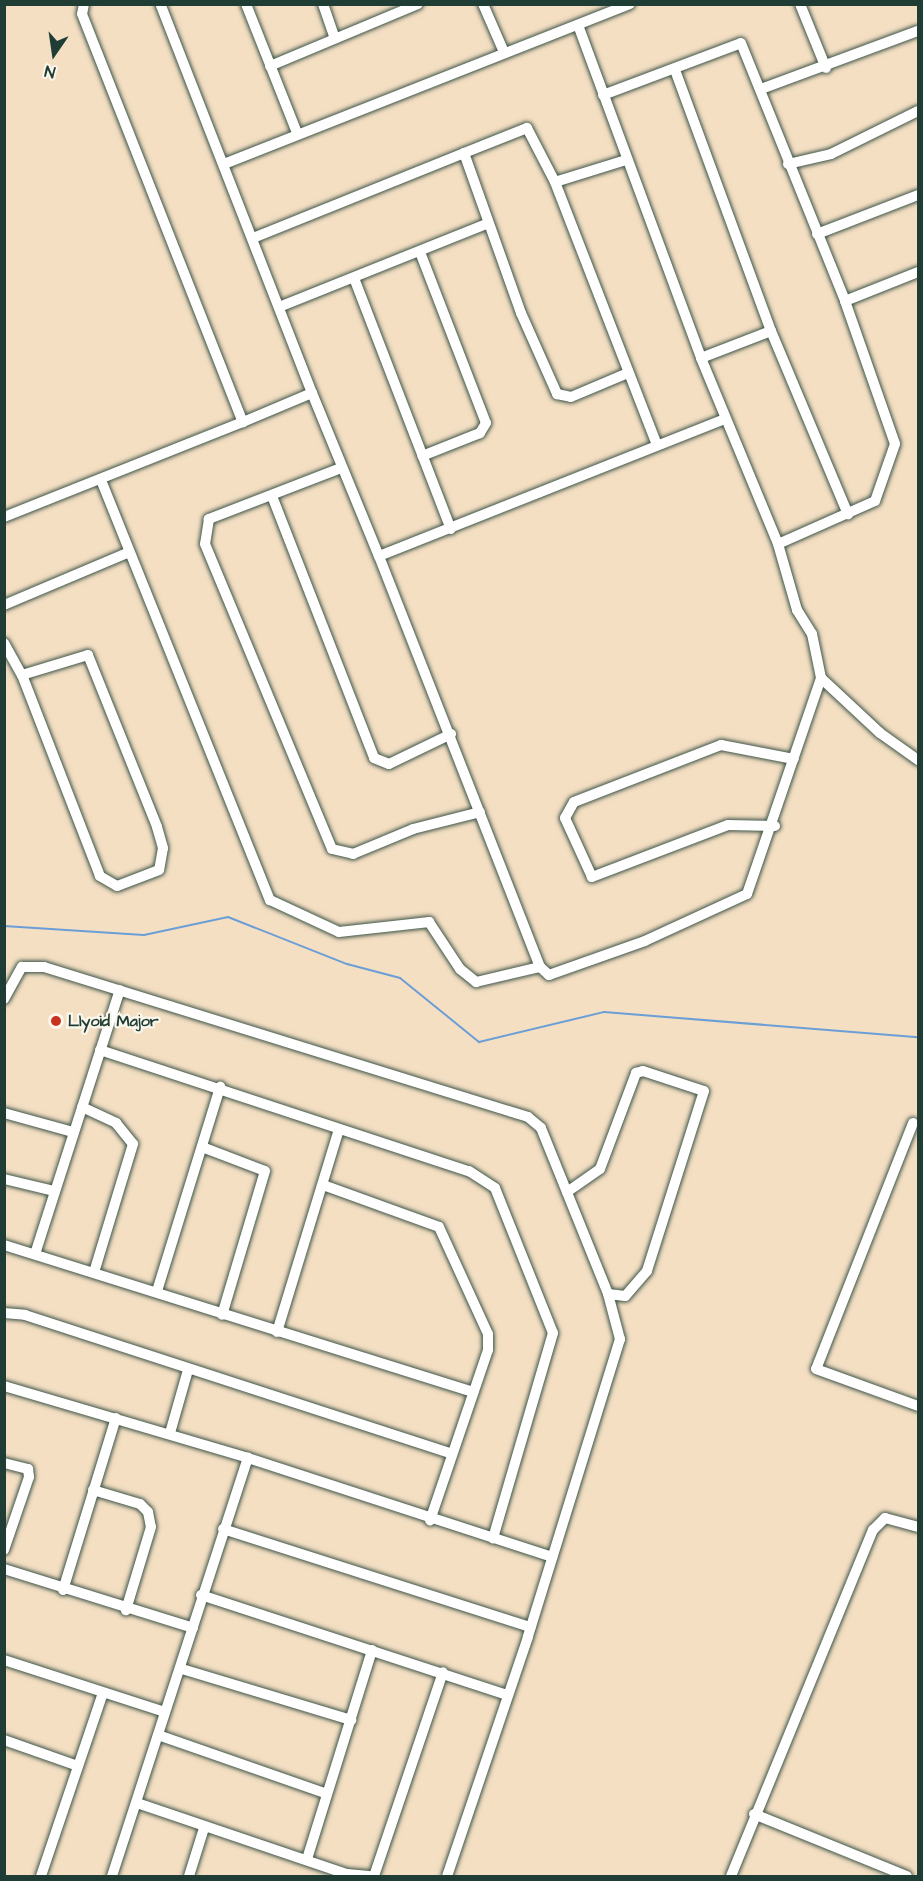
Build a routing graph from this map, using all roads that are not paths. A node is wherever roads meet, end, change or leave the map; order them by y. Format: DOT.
graph roads {
  1 [pos="84,4"];
  2 [pos="160,4"];
  3 [pos="246,4"];
  4 [pos="322,4"];
  5 [pos="418,4"];
  6 [pos="483,4"];
  7 [pos="630,4"];
  8 [pos="800,4"];
  9 [pos="403,7"];
  10 [pos="578,25"];
  11 [pos="918,32"];
  12 [pos="334,36"];
  13 [pos="504,52"];
  14 [pos="270,66"];
  15 [pos="826,68"];
  16 [pos="675,70"];
  17 [pos="762,90"];
  18 [pos="603,95"];
  19 [pos="918,111"];
  20 [pos="297,133"];
  21 [pos="464,153"];
  22 [pos="626,160"];
  23 [pos="224,164"];
  24 [pos="788,164"];
  25 [pos="555,183"];
  26 [pos="918,195"];
  27 [pos="487,224"];
  28 [pos="816,234"];
  29 [pos="253,238"];
  30 [pos="420,252"];
  31 [pos="918,272"];
  32 [pos="354,278"];
  33 [pos="845,301"];
  34 [pos="279,307"];
  35 [pos="771,331"];
  36 [pos="701,358"];
  37 [pos="628,373"];
  38 [pos="312,393"];
  39 [pos="725,419"];
  40 [pos="243,422"];
  41 [pos="656,443"];
  42 [pos="422,456"];
  43 [pos="341,468"];
  44 [pos="101,480"];
  45 [pos="272,496"];
  46 [pos="848,514"];
  47 [pos="4,517"];
  48 [pos="451,529"];
  49 [pos="778,544"];
  50 [pos="127,553"];
  51 [pos="379,556"];
  52 [pos="4,605"];
  53 [pos="4,643"];
  54 [pos="22,675"];
  55 [pos="821,678"];
  56 [pos="451,734"];
  57 [pos="795,759"];
  58 [pos="918,760"];
  59 [pos="480,812"];
  60 [pos="775,826"];
  61 [pos="540,967"];
  62 [pos="120,990"];
  63 [pos="4,999"];
  64 [pos="100,1050"];
  65 [pos="220,1087"];
  66 [pos="81,1107"];
  67 [pos="4,1113"];
  68 [pos="913,1123"];
  69 [pos="339,1129"];
  70 [pos="73,1132"];
  71 [pos="202,1147"];
  72 [pos="4,1179"];
  73 [pos="323,1185"];
  74 [pos="54,1191"];
  75 [pos="567,1191"];
  76 [pos="4,1245"];
  77 [pos="36,1251"];
  78 [pos="94,1272"];
  79 [pos="157,1291"];
  80 [pos="608,1294"];
  81 [pos="4,1313"];
  82 [pos="222,1315"];
  83 [pos="277,1332"];
  84 [pos="188,1370"];
  85 [pos="4,1386"];
  86 [pos="474,1392"];
  87 [pos="918,1406"];
  88 [pos="116,1418"];
  89 [pos="170,1433"];
  90 [pos="452,1454"];
  91 [pos="248,1458"];
  92 [pos="4,1463"];
  93 [pos="93,1490"];
  94 [pos="430,1520"];
  95 [pos="918,1527"];
  96 [pos="223,1529"];
  97 [pos="493,1538"];
  98 [pos="4,1550"];
  99 [pos="552,1557"];
  100 [pos="4,1569"];
  101 [pos="63,1590"];
  102 [pos="201,1595"];
  103 [pos="126,1610"];
  104 [pos="193,1628"];
  105 [pos="531,1628"];
  106 [pos="372,1650"];
  107 [pos="4,1660"];
  108 [pos="182,1669"];
  109 [pos="443,1672"];
  110 [pos="103,1693"];
  111 [pos="507,1695"];
  112 [pos="165,1712"];
  113 [pos="351,1720"];
  114 [pos="158,1735"];
  115 [pos="4,1740"];
  116 [pos="78,1766"];
  117 [pos="327,1794"];
  118 [pos="137,1803"];
  119 [pos="754,1814"];
  120 [pos="204,1828"];
  121 [pos="307,1859"];
  122 [pos="346,1875"];
  123 [pos="41,1876"];
  124 [pos="112,1876"];
  125 [pos="189,1876"];
  126 [pos="369,1876"];
  127 [pos="374,1876"];
  128 [pos="447,1876"];
  129 [pos="731,1876"];
  130 [pos="907,1876"];
  1 -- 40 [label="street"];
  2 -- 23 [label="street"];
  3 -- 14 [label="street"];
  4 -- 12 [label="street"];
  5 -- 9 [label="street"];
  6 -- 13 [label="street"];
  7 -- 10 [label="street"];
  8 -- 15 [label="street"];
  9 -- 12 [label="street"];
  10 -- 13 [label="street"];
  10 -- 18 [label="street"];
  11 -- 15 [label="street"];
  12 -- 14 [label="street"];
  13 -- 20 [label="street"];
  14 -- 20 [label="street"];
  15 -- 17 [label="street"];
  16 -- 17 [label="street"];
  16 -- 18 [label="street"];
  16 -- 35 [label="street"];
  17 -- 24 [label="street"];
  18 -- 22 [label="street"];
  19 -- 24 [label="street"];
  20 -- 23 [label="street"];
  21 -- 25 [label="street"];
  21 -- 27 [label="street"];
  21 -- 29 [label="street"];
  22 -- 25 [label="street"];
  22 -- 36 [label="street"];
  23 -- 29 [label="street"];
  24 -- 28 [label="street"];
  25 -- 37 [label="street"];
  26 -- 28 [label="street"];
  27 -- 30 [label="street"];
  27 -- 37 [label="street"];
  28 -- 33 [label="street"];
  29 -- 34 [label="street"];
  30 -- 32 [label="street"];
  30 -- 42 [label="street"];
  31 -- 33 [label="street"];
  32 -- 34 [label="street"];
  32 -- 42 [label="street"];
  33 -- 46 [label="street"];
  34 -- 38 [label="street"];
  35 -- 36 [label="street"];
  35 -- 46 [label="street"];
  36 -- 39 [label="street"];
  37 -- 41 [label="street"];
  38 -- 40 [label="street"];
  38 -- 43 [label="street"];
  39 -- 41 [label="street"];
  39 -- 49 [label="street"];
  40 -- 44 [label="street"];
  41 -- 48 [label="street"];
  42 -- 48 [label="street"];
  43 -- 45 [label="street"];
  43 -- 51 [label="street"];
  44 -- 47 [label="street"];
  44 -- 50 [label="street"];
  45 -- 56 [label="street"];
  45 -- 59 [label="street"];
  46 -- 49 [label="street"];
  48 -- 51 [label="street"];
  49 -- 55 [label="street"];
  50 -- 52 [label="street"];
  50 -- 61 [label="street"];
  51 -- 56 [label="street"];
  53 -- 54 [label="street"];
  54 -- 54 [label="street"];
  55 -- 57 [label="street"];
  55 -- 58 [label="street"];
  56 -- 59 [label="street"];
  57 -- 60 [label="street"];
  57 -- 60 [label="street"];
  59 -- 61 [label="street"];
  60 -- 61 [label="street"];
  62 -- 63 [label="street"];
  62 -- 64 [label="street"];
  62 -- 75 [label="street"];
  64 -- 65 [label="street"];
  64 -- 66 [label="street"];
  65 -- 69 [label="street"];
  65 -- 71 [label="street"];
  66 -- 70 [label="street"];
  66 -- 78 [label="street"];
  67 -- 70 [label="street"];
  68 -- 87 [label="street"];
  69 -- 73 [label="street"];
  69 -- 97 [label="street"];
  70 -- 74 [label="street"];
  71 -- 79 [label="street"];
  71 -- 82 [label="street"];
  72 -- 74 [label="street"];
  73 -- 83 [label="street"];
  73 -- 86 [label="street"];
  74 -- 77 [label="street"];
  75 -- 80 [label="street"];
  75 -- 80 [label="street"];
  76 -- 77 [label="street"];
  77 -- 78 [label="street"];
  78 -- 79 [label="street"];
  79 -- 82 [label="street"];
  80 -- 99 [label="street"];
  81 -- 84 [label="street"];
  82 -- 83 [label="street"];
  83 -- 86 [label="street"];
  84 -- 89 [label="street"];
  84 -- 90 [label="street"];
  85 -- 88 [label="street"];
  86 -- 90 [label="street"];
  88 -- 89 [label="street"];
  88 -- 93 [label="street"];
  89 -- 91 [label="street"];
  90 -- 94 [label="street"];
  91 -- 94 [label="street"];
  91 -- 96 [label="street"];
  92 -- 98 [label="street"];
  93 -- 101 [label="street"];
  93 -- 103 [label="street"];
  94 -- 97 [label="street"];
  95 -- 119 [label="street"];
  96 -- 102 [label="street"];
  96 -- 105 [label="street"];
  97 -- 99 [label="street"];
  99 -- 105 [label="street"];
  100 -- 101 [label="street"];
  101 -- 103 [label="street"];
  102 -- 104 [label="street"];
  102 -- 106 [label="street"];
  103 -- 104 [label="street"];
  104 -- 108 [label="street"];
  105 -- 111 [label="street"];
  106 -- 109 [label="street"];
  106 -- 113 [label="street"];
  107 -- 110 [label="street"];
  108 -- 112 [label="street"];
  108 -- 113 [label="street"];
  109 -- 111 [label="street"];
  109 -- 127 [label="street"];
  110 -- 112 [label="street"];
  110 -- 116 [label="street"];
  111 -- 128 [label="street"];
  112 -- 114 [label="street"];
  113 -- 117 [label="street"];
  114 -- 117 [label="street"];
  114 -- 118 [label="street"];
  115 -- 116 [label="street"];
  116 -- 123 [label="street"];
  117 -- 121 [label="street"];
  118 -- 120 [label="street"];
  118 -- 124 [label="street"];
  119 -- 129 [label="street"];
  119 -- 130 [label="street"];
  120 -- 121 [label="street"];
  120 -- 125 [label="street"];
  121 -- 122 [label="street"];
  122 -- 126 [label="street"];
}
